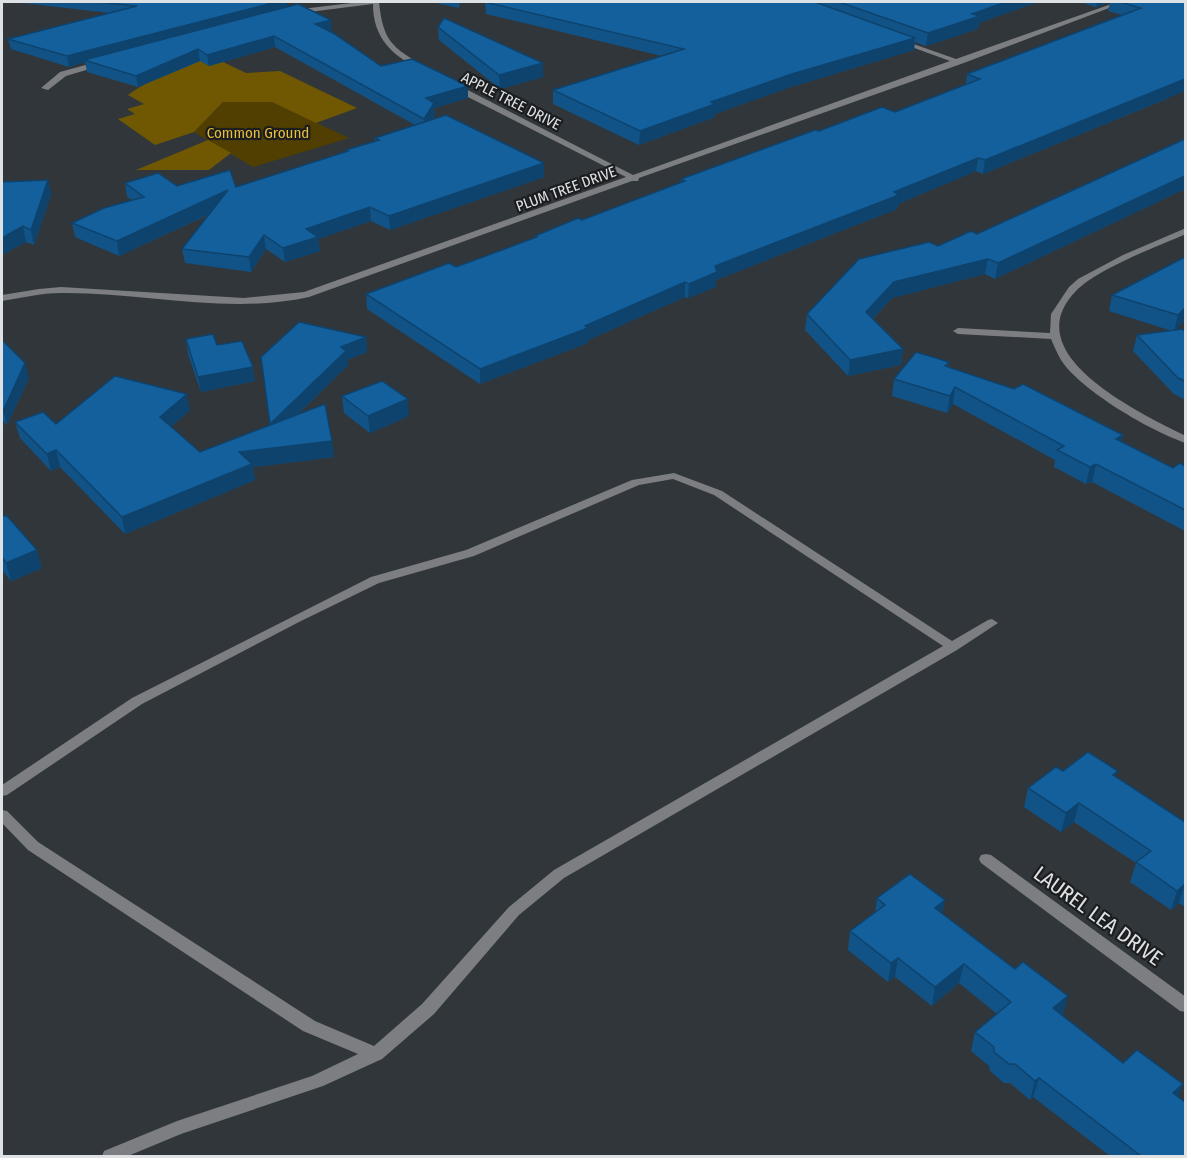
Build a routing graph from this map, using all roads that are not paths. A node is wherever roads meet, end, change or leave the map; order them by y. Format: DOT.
graph roads {
  1 [pos="374,2"];
  2 [pos="1122,2"];
  3 [pos="286,14"];
  4 [pos="892,38"];
  5 [pos="105,62"];
  6 [pos="958,62"];
  7 [pos="430,74"];
  8 [pos="449,84"];
  9 [pos="45,88"];
  10 [pos="635,179"];
  11 [pos="1185,231"];
  12 [pos="2,298"];
  13 [pos="958,331"];
  14 [pos="1054,336"];
  15 [pos="1185,440"];
  16 [pos="992,623"];
  17 [pos="953,647"];
  18 [pos="2,791"];
  19 [pos="2,815"];
  20 [pos="986,859"];
  21 [pos="1185,1006"];
  22 [pos="375,1054"];
  23 [pos="110,1156"];
  1 -- 3 [label="street"];
  1 -- 7 [label="street"];
  2 -- 6 [label="street, PLUM TREE DRIVE"];
  4 -- 6 [label="street"];
  5 -- 9 [label="street"];
  6 -- 10 [label="street, PLUM TREE DRIVE"];
  8 -- 10 [label="street, APPLE TREE DRIVE"];
  10 -- 12 [label="street, PLUM TREE DRIVE"];
  11 -- 14 [label="street"];
  13 -- 14 [label="street"];
  14 -- 15 [label="street"];
  16 -- 17 [label="street"];
  17 -- 18 [label="street"];
  17 -- 22 [label="street"];
  19 -- 22 [label="street"];
  20 -- 21 [label="street, LAUREL LEA DRIVE"];
  22 -- 23 [label="street"];
}
